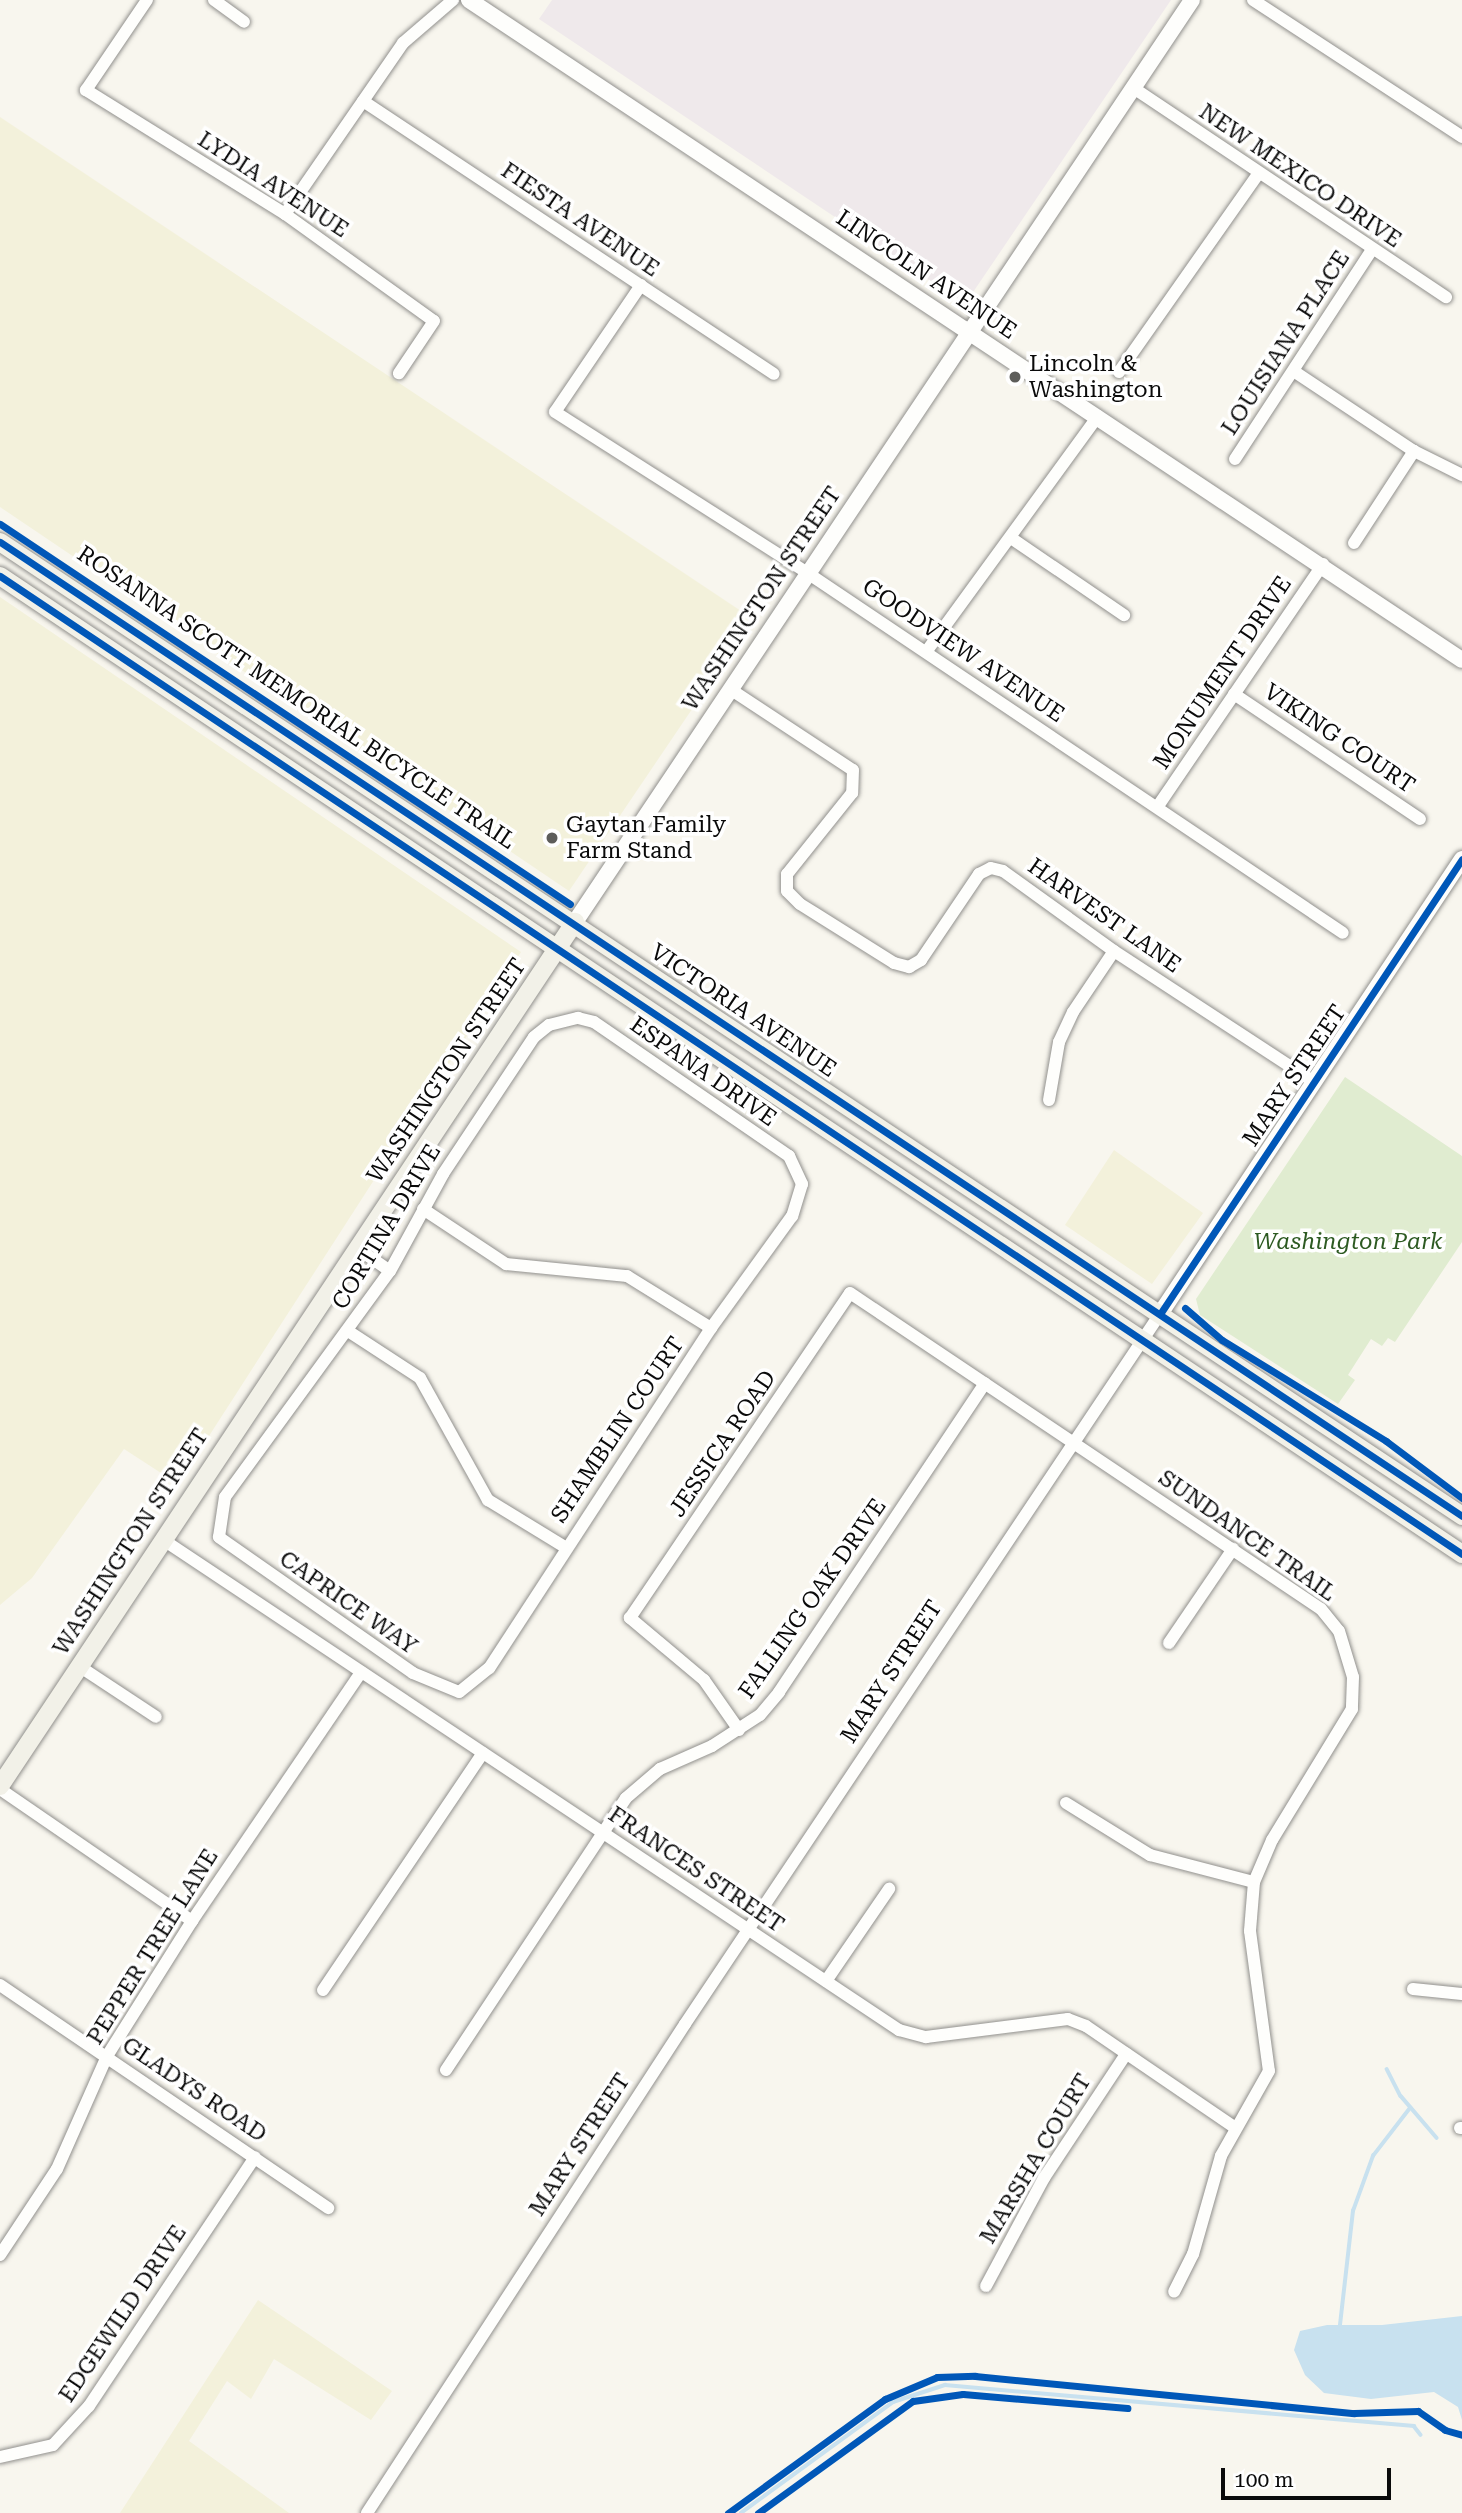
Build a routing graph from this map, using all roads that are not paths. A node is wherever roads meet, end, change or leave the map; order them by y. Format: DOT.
graph roads {
  1 [pos="147,0"];
  2 [pos="214,0"];
  3 [pos="453,0"];
  4 [pos="469,0"];
  5 [pos="1192,0"];
  6 [pos="1253,0"];
  7 [pos="244,22"];
  8 [pos="1132,87"];
  9 [pos="363,101"];
  10 [pos="1462,137"];
  11 [pos="1258,174"];
  12 [pos="285,214"];
  13 [pos="1372,250"];
  14 [pos="641,285"];
  15 [pos="1446,297"];
  16 [pos="971,332"];
  17 [pos="1119,372"];
  18 [pos="1294,372"];
  19 [pos="399,373"];
  20 [pos="774,374"];
  21 [pos="1098,416"];
  22 [pos="1414,451"];
  23 [pos="1235,459"];
  24 [pos="1462,475"];
  25 [pos="1011,538"];
  26 [pos="0,542"];
  27 [pos="1354,543"];
  28 [pos="1323,564"];
  29 [pos="809,574"];
  30 [pos="0,576"];
  31 [pos="1125,615"];
  32 [pos="926,652"];
  33 [pos="1462,660"];
  34 [pos="730,689"];
  35 [pos="1234,694"];
  36 [pos="1158,806"];
  37 [pos="1420,819"];
  38 [pos="1462,859"];
  39 [pos="575,922"];
  40 [pos="1343,933"];
  41 [pos="558,949"];
  42 [pos="1114,951"];
  43 [pos="563,1019"];
  44 [pos="1314,1082"];
  45 [pos="1049,1100"];
  46 [pos="802,1184"];
  47 [pos="424,1209"];
  48 [pos="358,1248"];
  49 [pos="390,1270"];
  50 [pos="850,1293"];
  51 [pos="1160,1314"];
  52 [pos="711,1328"];
  53 [pos="348,1331"];
  54 [pos="1141,1341"];
  55 [pos="985,1383"];
  56 [pos="1072,1441"];
  57 [pos="1462,1516"];
  58 [pos="219,1538"];
  59 [pos="162,1539"];
  60 [pos="565,1547"];
  61 [pos="1233,1549"];
  62 [pos="1462,1554"];
  63 [pos="1169,1643"];
  64 [pos="79,1666"];
  65 [pos="361,1672"];
  66 [pos="459,1692"];
  67 [pos="156,1717"];
  68 [pos="739,1730"];
  69 [pos="483,1753"];
  70 [pos="0,1787"];
  71 [pos="1066,1803"];
  72 [pos="602,1833"];
  73 [pos="1254,1882"];
  74 [pos="889,1889"];
  75 [pos="191,1921"];
  76 [pos="749,1931"];
  77 [pos="826,1981"];
  78 [pos="0,1985"];
  79 [pos="1413,1989"];
  80 [pos="323,1990"];
  81 [pos="1462,1994"];
  82 [pos="1126,2054"];
  83 [pos="107,2056"];
  84 [pos="446,2070"];
  85 [pos="1234,2127"];
  86 [pos="255,2157"];
  87 [pos="328,2208"];
  88 [pos="0,2255"];
  89 [pos="986,2286"];
  90 [pos="1174,2292"];
  91 [pos="0,2457"];
  92 [pos="367,2513"];
  1 -- 12 [label="street, LYDIA AVENUE"];
  2 -- 7 [label="street"];
  3 -- 9 [label="street"];
  4 -- 16 [label="street, LINCOLN AVENUE"];
  5 -- 8 [label="street, WASHINGTON STREET"];
  6 -- 10 [label="street"];
  8 -- 11 [label="street, NEW MEXICO DRIVE"];
  8 -- 16 [label="street, WASHINGTON STREET"];
  9 -- 12 [label="street"];
  9 -- 14 [label="street, FIESTA AVENUE"];
  11 -- 13 [label="street, NEW MEXICO DRIVE"];
  11 -- 17 [label="street"];
  12 -- 19 [label="street, LYDIA AVENUE"];
  13 -- 15 [label="street, NEW MEXICO DRIVE"];
  13 -- 18 [label="street, LOUISIANA PLACE"];
  14 -- 20 [label="street, FIESTA AVENUE"];
  14 -- 29 [label="street, GOODVIEW AVENUE"];
  16 -- 21 [label="street, LINCOLN AVENUE"];
  16 -- 29 [label="street, WASHINGTON STREET"];
  18 -- 22 [label="street"];
  18 -- 23 [label="street, LOUISIANA PLACE"];
  21 -- 25 [label="street"];
  21 -- 28 [label="street, LINCOLN AVENUE"];
  22 -- 24 [label="street"];
  22 -- 27 [label="street"];
  25 -- 31 [label="street"];
  25 -- 32 [label="street"];
  26 -- 39 [label="main road, VICTORIA AVENUE"];
  28 -- 33 [label="street, LINCOLN AVENUE"];
  28 -- 35 [label="street, MONUMENT DRIVE"];
  29 -- 32 [label="street, GOODVIEW AVENUE"];
  29 -- 34 [label="street, WASHINGTON STREET"];
  30 -- 41 [label="main road"];
  32 -- 36 [label="street, GOODVIEW AVENUE"];
  34 -- 39 [label="street, WASHINGTON STREET"];
  34 -- 42 [label="street, HARVEST LANE"];
  35 -- 36 [label="street, MONUMENT DRIVE"];
  35 -- 37 [label="street, VIKING COURT"];
  36 -- 40 [label="street, GOODVIEW AVENUE"];
  38 -- 44 [label="street, MARY STREET"];
  39 -- 41 [label="main road, WASHINGTON STREET"];
  39 -- 51 [label="main road, VICTORIA AVENUE"];
  41 -- 48 [label="main road, WASHINGTON STREET"];
  41 -- 54 [label="main road"];
  42 -- 44 [label="street, HARVEST LANE"];
  42 -- 45 [label="street"];
  43 -- 46 [label="street, ESPANA DRIVE"];
  43 -- 47 [label="street, CORTINA DRIVE"];
  44 -- 51 [label="street, MARY STREET"];
  46 -- 52 [label="street, SHAMBLIN COURT"];
  47 -- 49 [label="street, CORTINA DRIVE"];
  47 -- 52 [label="street"];
  48 -- 49 [label="street"];
  48 -- 59 [label="main road, WASHINGTON STREET"];
  49 -- 53 [label="street, CORTINA DRIVE"];
  50 -- 55 [label="street, SUNDANCE TRAIL"];
  50 -- 68 [label="street, JESSICA ROAD"];
  51 -- 54 [label="street, MARY STREET"];
  51 -- 57 [label="main road, VICTORIA AVENUE"];
  52 -- 60 [label="street, SHAMBLIN COURT"];
  53 -- 58 [label="street, CORTINA DRIVE"];
  53 -- 60 [label="street"];
  54 -- 56 [label="street, MARY STREET"];
  54 -- 62 [label="main road"];
  55 -- 56 [label="street, SUNDANCE TRAIL"];
  55 -- 68 [label="street, FALLING OAK DRIVE"];
  56 -- 61 [label="street, SUNDANCE TRAIL"];
  56 -- 76 [label="street, MARY STREET"];
  58 -- 66 [label="street, CAPRICE WAY"];
  59 -- 64 [label="main road, WASHINGTON STREET"];
  59 -- 65 [label="street, FRANCES STREET"];
  60 -- 66 [label="street, SHAMBLIN COURT"];
  61 -- 63 [label="street"];
  61 -- 73 [label="street, SUNDANCE TRAIL"];
  64 -- 67 [label="street"];
  64 -- 70 [label="main road, WASHINGTON STREET"];
  65 -- 69 [label="street, FRANCES STREET"];
  65 -- 75 [label="street, PEPPER TREE LANE"];
  68 -- 72 [label="street, FALLING OAK DRIVE"];
  69 -- 72 [label="street, FRANCES STREET"];
  69 -- 80 [label="street"];
  70 -- 75 [label="street"];
  71 -- 73 [label="street"];
  72 -- 76 [label="street, FRANCES STREET"];
  72 -- 84 [label="street, FALLING OAK DRIVE"];
  73 -- 85 [label="street, SUNDANCE TRAIL"];
  74 -- 77 [label="street"];
  75 -- 83 [label="street, PEPPER TREE LANE"];
  76 -- 77 [label="street, FRANCES STREET"];
  76 -- 92 [label="street, MARY STREET"];
  77 -- 82 [label="street, FRANCES STREET"];
  78 -- 83 [label="street, GLADYS ROAD"];
  79 -- 81 [label="street"];
  82 -- 85 [label="street, FRANCES STREET"];
  82 -- 89 [label="street, MARSHA COURT"];
  83 -- 86 [label="street, GLADYS ROAD"];
  83 -- 88 [label="street, PEPPER TREE LANE"];
  85 -- 90 [label="street, SUNDANCE TRAIL"];
  86 -- 87 [label="street, GLADYS ROAD"];
  86 -- 91 [label="street, EDGEWILD DRIVE"];
}
